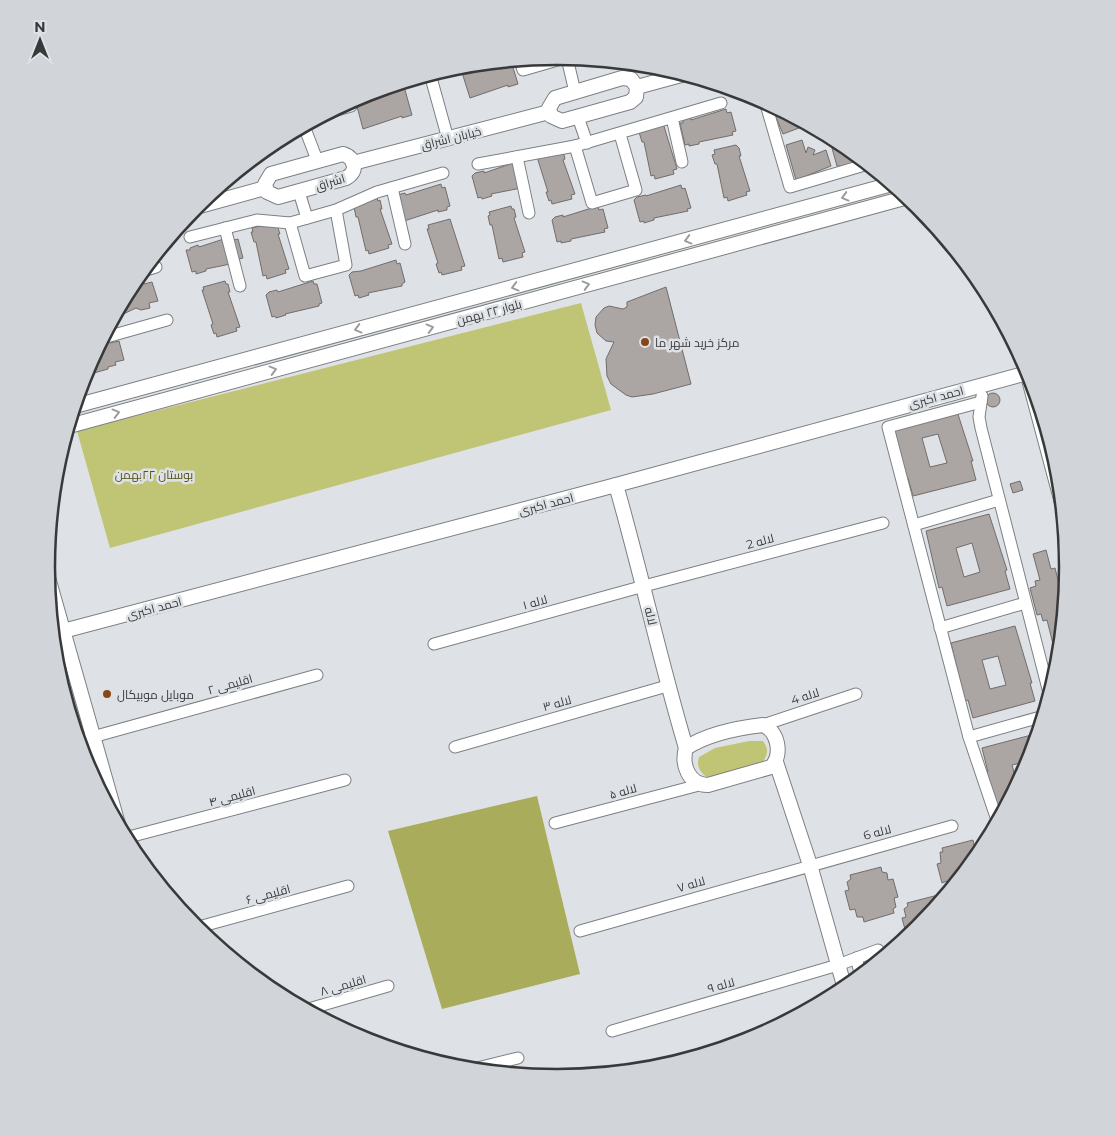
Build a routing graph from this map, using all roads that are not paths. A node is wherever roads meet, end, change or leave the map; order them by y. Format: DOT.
graph roads {
  1 [pos="569,65"];
  2 [pos="522,66"];
  3 [pos="540,66"];
  4 [pos="670,78"];
  5 [pos="432,81"];
  6 [pos="637,87"];
  7 [pos="574,92"];
  8 [pos="721,103"];
  9 [pos="768,111"];
  10 [pos="549,112"];
  11 [pos="578,117"];
  12 [pos="672,118"];
  13 [pos="306,132"];
  14 [pos="620,134"];
  15 [pos="448,139"];
  16 [pos="587,143"];
  17 [pos="575,146"];
  18 [pos="517,157"];
  19 [pos="317,160"];
  20 [pos="682,162"];
  21 [pos="354,163"];
  22 [pos="478,164"];
  23 [pos="859,166"];
  24 [pos="443,173"];
  25 [pos="884,186"];
  26 [pos="265,188"];
  27 [pos="392,188"];
  28 [pos="299,192"];
  29 [pos="899,199"];
  30 [pos="214,201"];
  31 [pos="336,210"];
  32 [pos="529,213"];
  33 [pos="307,218"];
  34 [pos="290,223"];
  35 [pos="225,228"];
  36 [pos="190,236"];
  37 [pos="405,244"];
  38 [pos="240,286"];
  39 [pos="167,320"];
  40 [pos="112,335"];
  41 [pos="1020,370"];
  42 [pos="983,385"];
  43 [pos="981,402"];
  44 [pos="83,404"];
  45 [pos="76,424"];
  46 [pos="616,485"];
  47 [pos="999,500"];
  48 [pos="883,523"];
  49 [pos="914,526"];
  50 [pos="644,586"];
  51 [pos="1025,603"];
  52 [pos="57,609"];
  53 [pos="940,628"];
  54 [pos="63,631"];
  55 [pos="434,644"];
  56 [pos="317,675"];
  57 [pos="1046,683"];
  58 [pos="667,686"];
  59 [pos="856,694"];
  60 [pos="1037,718"];
  61 [pos="763,725"];
  62 [pos="93,737"];
  63 [pos="969,737"];
  64 [pos="86,739"];
  65 [pos="455,747"];
  66 [pos="686,748"];
  67 [pos="776,762"];
  68 [pos="345,780"];
  69 [pos="699,785"];
  70 [pos="110,795"];
  71 [pos="995,815"];
  72 [pos="555,823"];
  73 [pos="952,826"];
  74 [pos="133,836"];
  75 [pos="810,865"];
  76 [pos="348,886"];
  77 [pos="205,925"];
  78 [pos="580,930"];
  79 [pos="878,950"];
  80 [pos="856,958"];
  81 [pos="838,965"];
  82 [pos="859,969"];
  83 [pos="843,981"];
  84 [pos="388,986"];
  85 [pos="314,1007"];
  86 [pos="612,1031"];
  87 [pos="518,1058"];
  88 [pos="488,1065"];
  1 -- 7 [label="street"];
  2 -- 3 [label="street"];
  4 -- 6 [label="street"];
  5 -- 15 [label="street"];
  6 -- 7 [label="street"];
  6 -- 11 [label="street"];
  7 -- 10 [label="street"];
  8 -- 12 [label="street"];
  9 -- 23 [label="street"];
  10 -- 11 [label="street"];
  10 -- 15 [label="street, خیابان اشراق"];
  11 -- 16 [label="street"];
  12 -- 14 [label="street"];
  12 -- 20 [label="street"];
  13 -- 19 [label="street"];
  14 -- 16 [label="street"];
  14 -- 17 [label="street"];
  15 -- 21 [label="street, خیابان اشراق"];
  16 -- 17 [label="street"];
  17 -- 18 [label="street"];
  18 -- 22 [label="street"];
  18 -- 32 [label="street"];
  19 -- 21 [label="street, اشراق"];
  19 -- 26 [label="street, اشراق"];
  21 -- 28 [label="street, اشراق"];
  24 -- 27 [label="street"];
  25 -- 44 [label="street, بلوار ۲۲ بهمن, one-way"];
  26 -- 28 [label="street, اشراق"];
  26 -- 30 [label="street"];
  27 -- 31 [label="street"];
  27 -- 37 [label="street"];
  28 -- 33 [label="street"];
  45 -- 29 [label="street, بلوار ۲۲ بهمن, one-way"];
  31 -- 33 [label="street"];
  31 -- 34 [label="street"];
  33 -- 34 [label="street"];
  34 -- 35 [label="street"];
  35 -- 36 [label="street"];
  35 -- 38 [label="street"];
  39 -- 40 [label="street"];
  41 -- 42 [label="street, احمد اکبری"];
  42 -- 43 [label="street"];
  42 -- 46 [label="street, احمد اکبری"];
  43 -- 47 [label="street"];
  43 -- 49 [label="street"];
  46 -- 50 [label="street, لاله"];
  46 -- 54 [label="street, احمد اکبری"];
  47 -- 49 [label="street"];
  47 -- 51 [label="street"];
  48 -- 50 [label="street, لاله 2"];
  49 -- 53 [label="street"];
  50 -- 55 [label="street, لاله ۱"];
  50 -- 58 [label="street, لاله"];
  51 -- 53 [label="street"];
  51 -- 57 [label="street"];
  52 -- 54 [label="street"];
  53 -- 63 [label="street"];
  54 -- 62 [label="street"];
  56 -- 62 [label="street, اقلیمی ۲"];
  58 -- 65 [label="street, لاله ۳"];
  58 -- 66 [label="street, لاله"];
  59 -- 61 [label="street, لاله 4"];
  60 -- 63 [label="street"];
  61 -- 66 [label="street"];
  61 -- 67 [label="street"];
  62 -- 64 [label="street, اقلیمی ۲"];
  62 -- 70 [label="street"];
  63 -- 71 [label="street"];
  66 -- 69 [label="street, لاله"];
  67 -- 69 [label="street"];
  67 -- 75 [label="street"];
  68 -- 74 [label="street, اقلیمی ۴"];
  69 -- 72 [label="street, لاله ۵"];
  73 -- 75 [label="street, لاله 6"];
  75 -- 78 [label="street, لاله ۷"];
  75 -- 81 [label="street"];
  76 -- 77 [label="street, اقلیمی ۶"];
  79 -- 80 [label="street, لاله ۹"];
  80 -- 81 [label="street, لاله ۹"];
  80 -- 82 [label="street"];
  81 -- 83 [label="street"];
  81 -- 86 [label="street, لاله ۹"];
  84 -- 85 [label="street, اقلیمی ۸"];
  87 -- 88 [label="street"];
}
